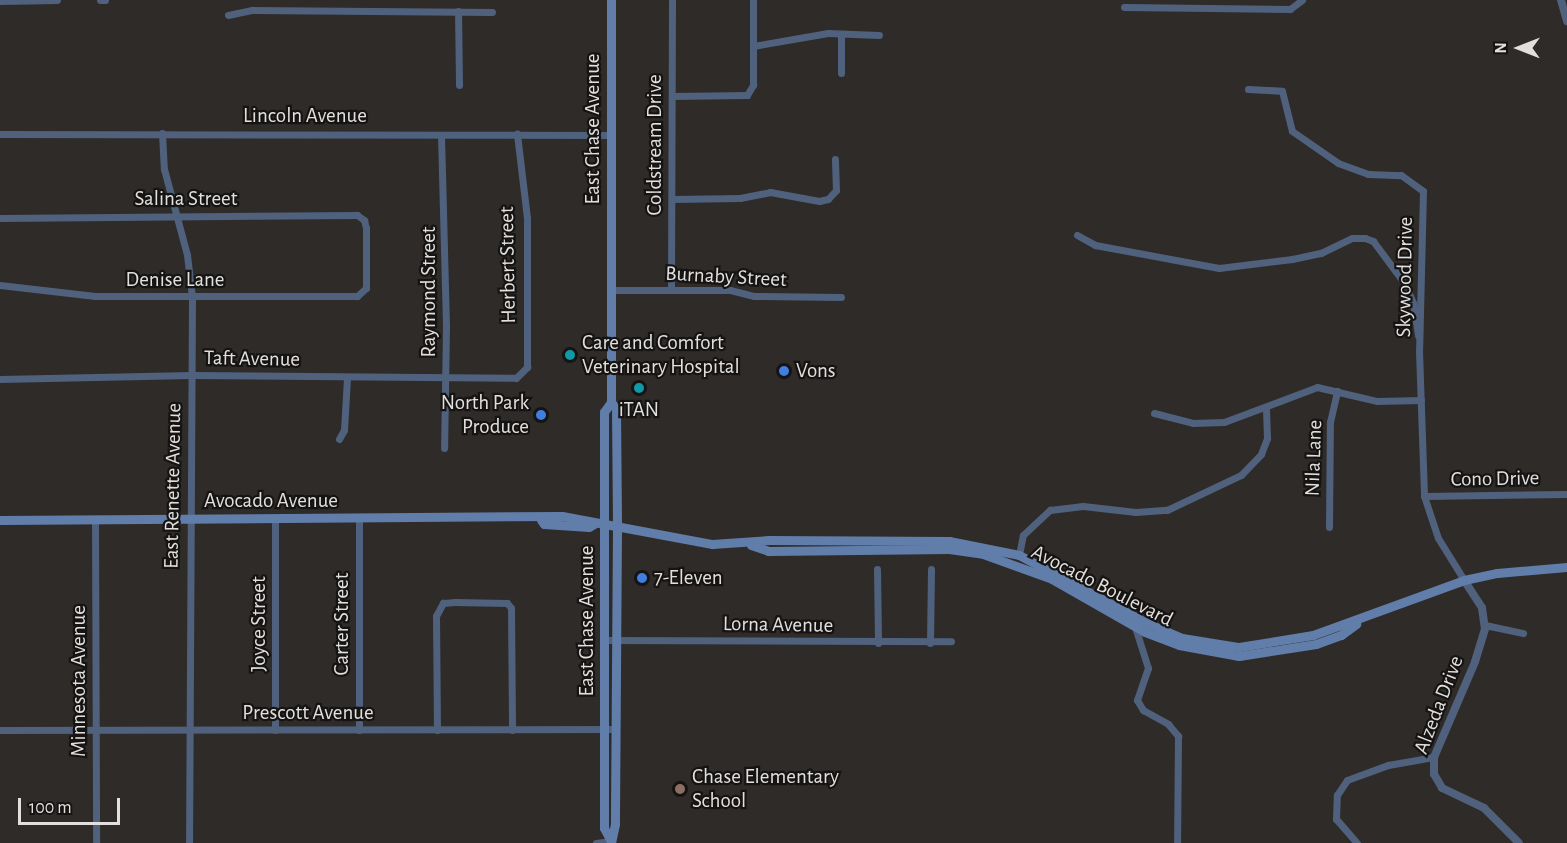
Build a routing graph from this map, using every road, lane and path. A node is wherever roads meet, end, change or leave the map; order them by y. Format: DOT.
graph roads {
  1 [pos="57,0"];
  2 [pos="434,0"];
  3 [pos="611,0"];
  4 [pos="672,0"];
  5 [pos="753,0"];
  6 [pos="1302,0"];
  7 [pos="1561,0"];
  8 [pos="0,2"];
  9 [pos="1124,7"];
  10 [pos="434,10"];
  11 [pos="458,11"];
  12 [pos="492,12"];
  13 [pos="228,15"];
  14 [pos="1567,21"];
  15 [pos="841,34"];
  16 [pos="879,34"];
  17 [pos="753,46"];
  18 [pos="841,73"];
  19 [pos="459,85"];
  20 [pos="1248,89"];
  21 [pos="672,96"];
  22 [pos="162,133"];
  23 [pos="517,134"];
  24 [pos="0,135"];
  25 [pos="441,135"];
  26 [pos="611,135"];
  27 [pos="835,159"];
  28 [pos="672,199"];
  29 [pos="176,215"];
  30 [pos="0,218"];
  31 [pos="1077,235"];
  32 [pos="0,285"];
  33 [pos="610,290"];
  34 [pos="671,290"];
  35 [pos="351,296"];
  36 [pos="192,297"];
  37 [pos="841,297"];
  38 [pos="1420,342"];
  39 [pos="191,375"];
  40 [pos="347,378"];
  41 [pos="446,378"];
  42 [pos="504,378"];
  43 [pos="0,379"];
  44 [pos="1337,391"];
  45 [pos="1421,400"];
  46 [pos="611,402"];
  47 [pos="1266,408"];
  48 [pos="1154,413"];
  49 [pos="339,439"];
  50 [pos="444,448"];
  51 [pos="1567,494"];
  52 [pos="1424,496"];
  53 [pos="189,519"];
  54 [pos="275,519"];
  55 [pos="359,519"];
  56 [pos="0,520"];
  57 [pos="95,520"];
  58 [pos="606,526"];
  59 [pos="1329,527"];
  60 [pos="617,528"];
  61 [pos="749,544"];
  62 [pos="1019,555"];
  63 [pos="1567,567"];
  64 [pos="877,569"];
  65 [pos="931,569"];
  66 [pos="1464,580"];
  67 [pos="1360,620"];
  68 [pos="1485,625"];
  69 [pos="1135,627"];
  70 [pos="1523,633"];
  71 [pos="610,640"];
  72 [pos="951,641"];
  73 [pos="878,643"];
  74 [pos="930,643"];
  75 [pos="605,729"];
  76 [pos="615,729"];
  77 [pos="0,730"];
  78 [pos="188,730"];
  79 [pos="275,730"];
  80 [pos="359,730"];
  81 [pos="437,730"];
  82 [pos="512,730"];
  83 [pos="96,731"];
  84 [pos="1434,757"];
  85 [pos="611,842"];
  86 [pos="96,843"];
  87 [pos="189,843"];
  88 [pos="596,843"];
  89 [pos="1177,843"];
  90 [pos="1358,843"];
  91 [pos="1519,843"];
  1 -- 8 [label="street"];
  2 -- 10 [label="street"];
  3 -- 26 [label="main road, East Chase Avenue"];
  4 -- 21 [label="street, Coldstream Drive"];
  5 -- 17 [label="street"];
  6 -- 9 [label="street"];
  7 -- 14 [label="street"];
  10 -- 11 [label="street"];
  10 -- 13 [label="street"];
  11 -- 12 [label="street"];
  11 -- 19 [label="street"];
  15 -- 16 [label="street"];
  15 -- 17 [label="street"];
  15 -- 18 [label="street"];
  17 -- 21 [label="street"];
  20 -- 38 [label="street, Skywood Drive"];
  21 -- 28 [label="street, Coldstream Drive"];
  22 -- 24 [label="street, Lincoln Avenue"];
  22 -- 25 [label="street, Lincoln Avenue"];
  22 -- 29 [label="street, East Renette Avenue"];
  23 -- 25 [label="street, Lincoln Avenue"];
  23 -- 26 [label="street, Lincoln Avenue"];
  23 -- 42 [label="street, Herbert Street"];
  25 -- 41 [label="street, Raymond Street"];
  26 -- 33 [label="main road, East Chase Avenue"];
  27 -- 28 [label="street"];
  28 -- 34 [label="street, Coldstream Drive"];
  29 -- 30 [label="street, Salina Street"];
  29 -- 35 [label="street, Salina Street"];
  29 -- 36 [label="street, East Renette Avenue"];
  31 -- 38 [label="street"];
  32 -- 36 [label="street, Denise Lane"];
  33 -- 34 [label="street, Burnaby Street"];
  33 -- 46 [label="main road, East Chase Avenue"];
  34 -- 37 [label="street, Burnaby Street"];
  35 -- 36 [label="street, Denise Lane"];
  36 -- 39 [label="street, East Renette Avenue"];
  38 -- 45 [label="street, Skywood Drive"];
  39 -- 40 [label="street, Taft Avenue"];
  39 -- 43 [label="street, Taft Avenue"];
  39 -- 53 [label="street, East Renette Avenue"];
  40 -- 41 [label="street, Taft Avenue"];
  40 -- 49 [label="street"];
  41 -- 42 [label="street, Taft Avenue"];
  41 -- 50 [label="street, Raymond Street"];
  44 -- 45 [label="street"];
  44 -- 47 [label="street"];
  44 -- 59 [label="street, Nila Lane"];
  45 -- 52 [label="street, Skywood Drive"];
  46 -- 58 [label="main road, East Chase Avenue"];
  46 -- 60 [label="main road, East Chase Avenue"];
  47 -- 48 [label="street"];
  47 -- 62 [label="street"];
  51 -- 52 [label="street, Cono Drive"];
  52 -- 66 [label="street, Skywood Drive"];
  53 -- 54 [label="main road, Avocado Avenue"];
  53 -- 57 [label="main road, Avocado Avenue"];
  53 -- 78 [label="street, East Renette Avenue"];
  54 -- 55 [label="main road, Avocado Avenue"];
  54 -- 79 [label="street, Joyce Street"];
  55 -- 58 [label="main road, Avocado Avenue"];
  55 -- 80 [label="street, Carter Street"];
  56 -- 57 [label="main road, Avocado Avenue"];
  57 -- 83 [label="street, Minnesota Avenue"];
  58 -- 60 [label="main road, Avocado Avenue"];
  58 -- 71 [label="main road, East Chase Avenue"];
  60 -- 61 [label="main road, Avocado Boulevard"];
  60 -- 71 [label="main road, East Chase Avenue"];
  61 -- 62 [label="main road, Avocado Boulevard"];
  61 -- 69 [label="main road, Avocado Boulevard"];
  62 -- 67 [label="main road, Avocado Boulevard"];
  63 -- 66 [label="main road, Avocado Boulevard"];
  64 -- 73 [label="street"];
  65 -- 74 [label="street"];
  66 -- 67 [label="main road, Avocado Boulevard"];
  66 -- 68 [label="street"];
  67 -- 69 [label="main road, Avocado Boulevard"];
  68 -- 70 [label="street"];
  68 -- 84 [label="street, Alzeda Drive"];
  69 -- 89 [label="street"];
  71 -- 73 [label="street, Lorna Avenue"];
  71 -- 75 [label="main road, East Chase Avenue"];
  71 -- 76 [label="main road, East Chase Avenue"];
  72 -- 74 [label="street, Lorna Avenue"];
  73 -- 74 [label="street, Lorna Avenue"];
  75 -- 76 [label="street, Prescott Avenue"];
  75 -- 82 [label="street, Prescott Avenue"];
  75 -- 85 [label="main road, East Chase Avenue"];
  76 -- 85 [label="main road, East Chase Avenue"];
  77 -- 83 [label="street, Prescott Avenue"];
  78 -- 79 [label="street, Prescott Avenue"];
  78 -- 83 [label="street, Prescott Avenue"];
  78 -- 87 [label="street, East Renette Avenue"];
  79 -- 80 [label="street, Prescott Avenue"];
  80 -- 81 [label="street, Prescott Avenue"];
  81 -- 82 [label="street, Prescott Avenue"];
  81 -- 82 [label="street"];
  83 -- 86 [label="street, Minnesota Avenue"];
  84 -- 90 [label="street"];
  84 -- 91 [label="street, Alzeda Drive"];
  85 -- 88 [label="street"];
}
